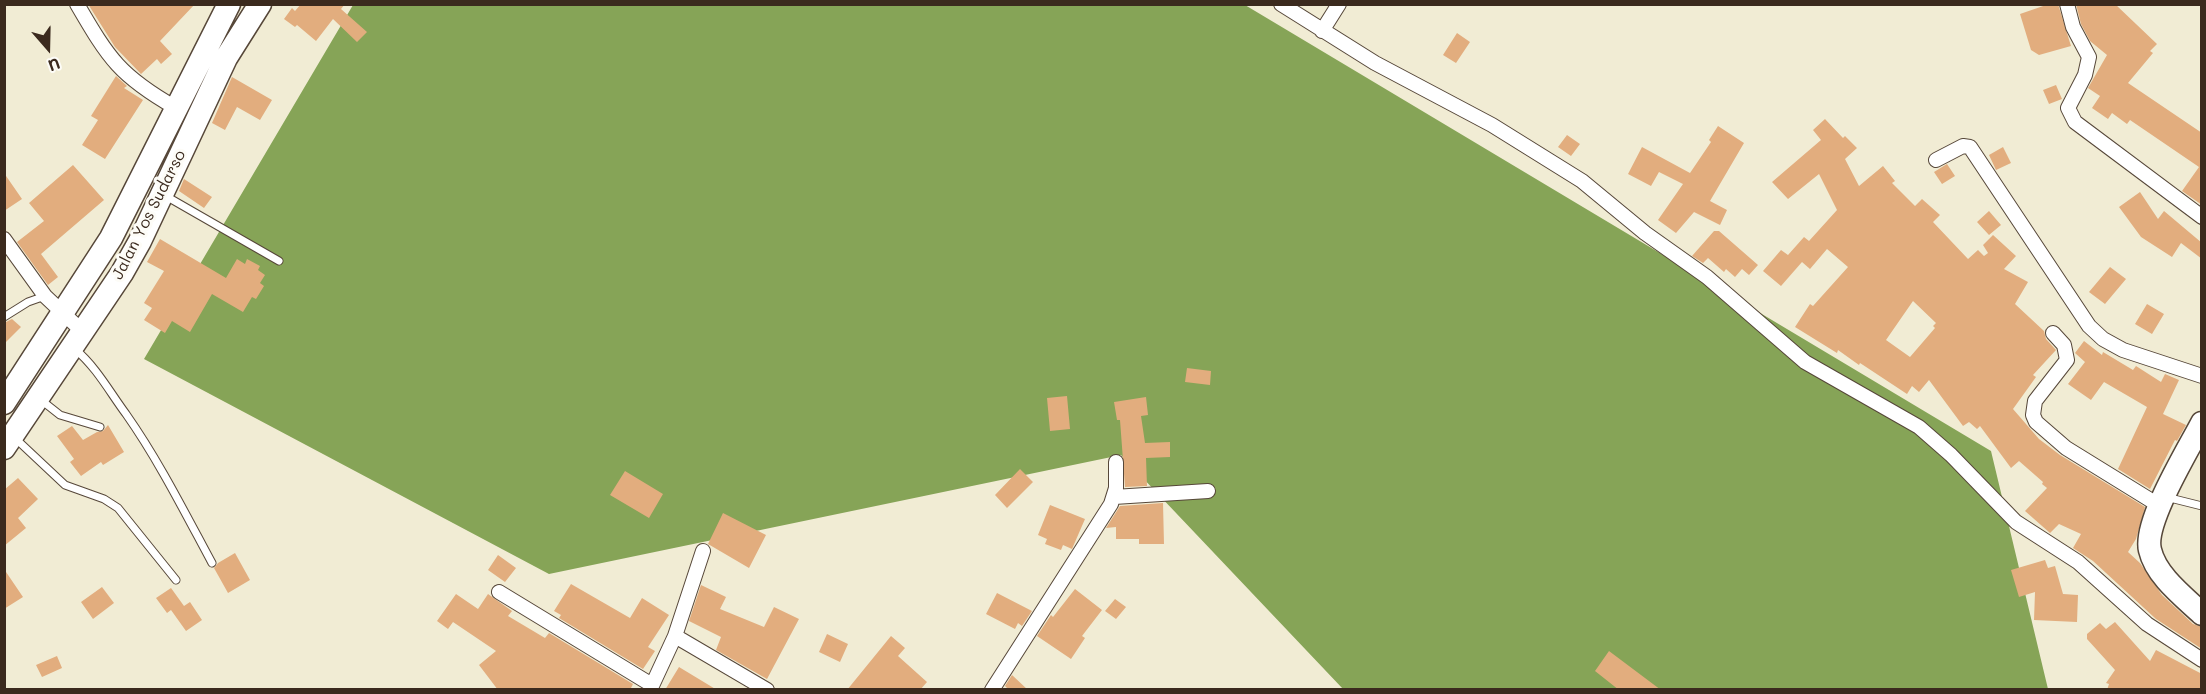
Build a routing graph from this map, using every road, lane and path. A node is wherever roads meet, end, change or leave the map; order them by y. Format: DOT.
graph roads {
  1 [pos="77,4"];
  2 [pos="229,4"];
  3 [pos="260,4"];
  4 [pos="1281,4"];
  5 [pos="1339,4"];
  6 [pos="2067,4"];
  7 [pos="1322,31"];
  8 [pos="176,108"];
  9 [pos="1936,159"];
  10 [pos="162,194"];
  11 [pos="2202,217"];
  12 [pos="4,239"];
  13 [pos="279,261"];
  14 [pos="45,296"];
  15 [pos="64,314"];
  16 [pos="4,317"];
  17 [pos="2053,333"];
  18 [pos="77,339"];
  19 [pos="2202,376"];
  20 [pos="39,399"];
  21 [pos="4,403"];
  22 [pos="2202,423"];
  23 [pos="100,427"];
  24 [pos="9,443"];
  25 [pos="1116,462"];
  26 [pos="1208,490"];
  27 [pos="1114,497"];
  28 [pos="2162,502"];
  29 [pos="2202,506"];
  30 [pos="703,550"];
  31 [pos="212,563"];
  32 [pos="176,580"];
  33 [pos="499,592"];
  34 [pos="2202,614"];
  35 [pos="675,636"];
  36 [pos="2202,660"];
  37 [pos="651,687"];
  38 [pos="767,690"];
  39 [pos="992,690"];
  1 -- 8 [label="street"];
  2 -- 8 [label="highway, Jalan Yos Sudarso"];
  3 -- 10 [label="highway, Jalan Yos Sudarso"];
  4 -- 7 [label="street"];
  5 -- 7 [label="street"];
  6 -- 11 [label="street"];
  7 -- 36 [label="street"];
  8 -- 15 [label="highway, Jalan Yos Sudarso"];
  9 -- 19 [label="street"];
  10 -- 13 [label="lane"];
  10 -- 18 [label="highway, Jalan Yos Sudarso"];
  12 -- 14 [label="street"];
  14 -- 15 [label="street"];
  14 -- 16 [label="lane"];
  15 -- 18 [label="street"];
  15 -- 21 [label="highway, Jalan Yos Sudarso"];
  17 -- 28 [label="street"];
  18 -- 20 [label="highway, Jalan Yos Sudarso"];
  18 -- 31 [label="lane"];
  20 -- 23 [label="lane"];
  20 -- 24 [label="highway, Jalan Yos Sudarso"];
  22 -- 28 [label="highway"];
  24 -- 32 [label="lane"];
  25 -- 27 [label="street"];
  26 -- 27 [label="street"];
  27 -- 39 [label="street"];
  28 -- 29 [label="lane"];
  28 -- 34 [label="highway"];
  30 -- 35 [label="street"];
  33 -- 37 [label="street"];
  35 -- 37 [label="street"];
  35 -- 38 [label="street"];
}
